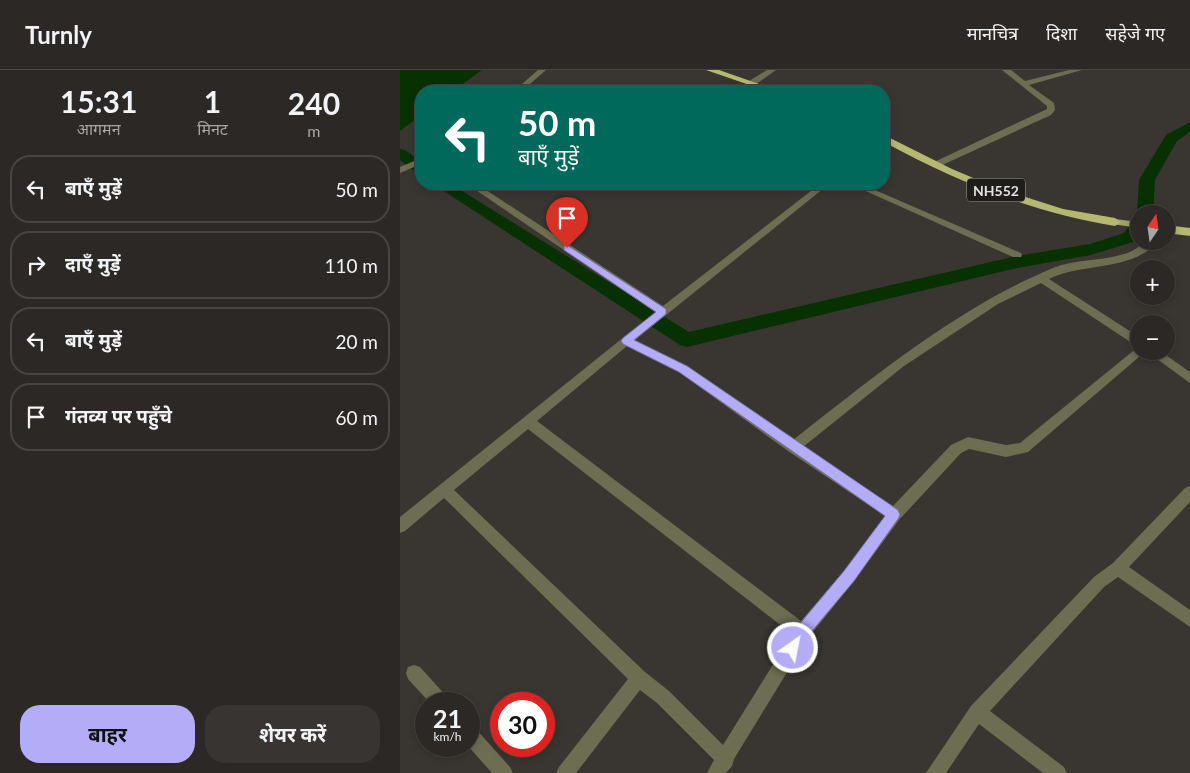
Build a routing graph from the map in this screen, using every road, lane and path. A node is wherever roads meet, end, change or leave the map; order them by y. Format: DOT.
graph roads {
  1 [pos="542,70"];
  2 [pos="710,70"];
  3 [pos="772,70"];
  4 [pos="1006,70"];
  5 [pos="1078,70"];
  6 [pos="752,83"];
  7 [pos="1023,84"];
  8 [pos="525,85"];
  9 [pos="758,85"];
  10 [pos="890,141"];
  11 [pos="415,164"];
  12 [pos="935,165"];
  13 [pos="401,170"];
  14 [pos="480,190"];
  15 [pos="817,190"];
  16 [pos="868,190"];
  17 [pos="1115,222"];
  18 [pos="1130,224"];
  19 [pos="1175,231"];
  20 [pos="1190,232"];
  21 [pos="1140,250"];
  22 [pos="1017,255"];
  23 [pos="1041,278"];
  24 [pos="663,312"];
  25 [pos="1130,337"];
  26 [pos="626,341"];
  27 [pos="1130,359"];
  28 [pos="1164,360"];
  29 [pos="1190,378"];
  30 [pos="528,422"];
  31 [pos="793,447"];
  32 [pos="444,490"];
  33 [pos="1190,492"];
  34 [pos="894,515"];
  35 [pos="400,526"];
  36 [pos="1118,568"];
  37 [pos="1190,619"];
  38 [pos="802,632"];
  39 [pos="414,673"];
  40 [pos="639,678"];
  41 [pos="431,692"];
  42 [pos="977,712"];
  43 [pos="480,746"];
  44 [pos="726,760"];
  45 [pos="504,773"];
  46 [pos="565,773"];
  47 [pos="716,773"];
  48 [pos="935,773"];
  49 [pos="1058,773"];
  1 -- 8 [label="street"];
  2 -- 6 [label="highway"];
  3 -- 6 [label="street"];
  4 -- 7 [label="street"];
  5 -- 7 [label="street"];
  6 -- 9 [label="highway"];
  7 -- 12 [label="street"];
  10 -- 12 [label="highway, NH552"];
  11 -- 13 [label="street"];
  12 -- 17 [label="highway, NH552"];
  14 -- 24 [label="street"];
  15 -- 24 [label="street"];
  16 -- 22 [label="street"];
  17 -- 18 [label="main road"];
  19 -- 20 [label="highway"];
  21 -- 23 [label="street"];
  23 -- 25 [label="street"];
  23 -- 31 [label="street"];
  24 -- 26 [label="street"];
  26 -- 30 [label="street"];
  26 -- 31 [label="street"];
  27 -- 34 [label="street"];
  28 -- 29 [label="street"];
  30 -- 32 [label="street"];
  30 -- 38 [label="street"];
  31 -- 34 [label="street"];
  32 -- 35 [label="street"];
  32 -- 40 [label="street"];
  33 -- 36 [label="street"];
  34 -- 38 [label="street"];
  36 -- 37 [label="street"];
  36 -- 42 [label="street"];
  38 -- 44 [label="street"];
  39 -- 41 [label="street"];
  40 -- 44 [label="street"];
  40 -- 46 [label="street"];
  42 -- 48 [label="street"];
  42 -- 49 [label="street"];
  43 -- 45 [label="street"];
  44 -- 47 [label="street"];
}
